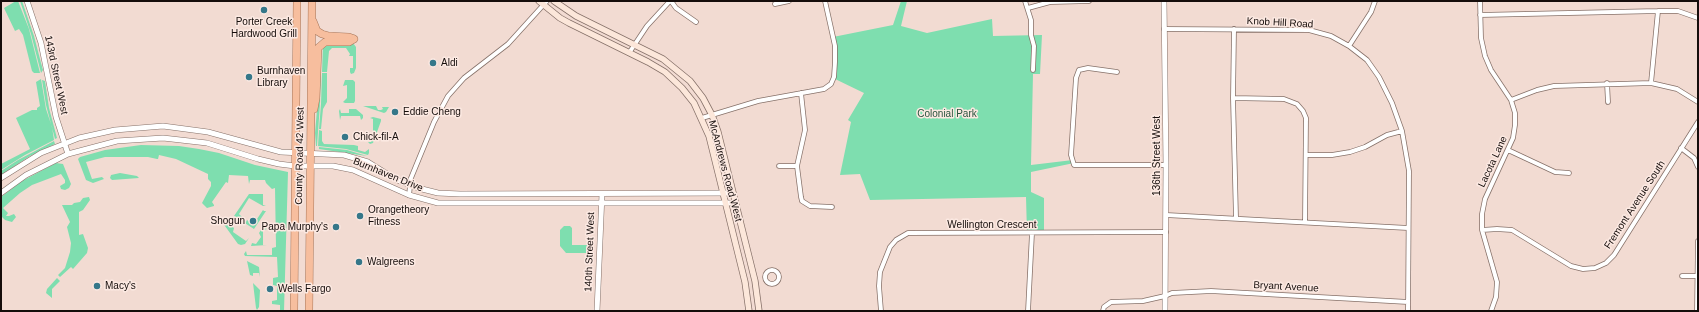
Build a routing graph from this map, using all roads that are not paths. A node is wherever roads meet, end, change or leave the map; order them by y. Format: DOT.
graph roads {
  1 [pos="27,1"];
  2 [pos="297,1"];
  3 [pos="312,1"];
  4 [pos="554,1"];
  5 [pos="671,1"];
  6 [pos="789,1"];
  7 [pos="825,1"];
  8 [pos="1025,1"];
  9 [pos="1089,1"];
  10 [pos="1164,1"];
  11 [pos="1375,1"];
  12 [pos="1480,1"];
  13 [pos="543,2"];
  14 [pos="775,4"];
  15 [pos="1028,8"];
  16 [pos="1658,11"];
  17 [pos="1480,15"];
  18 [pos="312,16"];
  19 [pos="1698,18"];
  20 [pos="696,22"];
  21 [pos="1234,29"];
  22 [pos="1164,30"];
  23 [pos="634,44"];
  24 [pos="1349,46"];
  25 [pos="629,53"];
  26 [pos="1033,70"];
  27 [pos="1117,72"];
  28 [pos="1607,83"];
  29 [pos="1651,83"];
  30 [pos="801,93"];
  31 [pos="1233,98"];
  32 [pos="1511,100"];
  33 [pos="1608,102"];
  34 [pos="1698,102"];
  35 [pos="712,115"];
  36 [pos="702,118"];
  37 [pos="1698,122"];
  38 [pos="310,129"];
  39 [pos="1402,131"];
  40 [pos="64,143"];
  41 [pos="1682,148"];
  42 [pos="1508,150"];
  43 [pos="295,153"];
  44 [pos="310,153"];
  45 [pos="68,154"];
  46 [pos="1306,155"];
  47 [pos="310,165"];
  48 [pos="1166,165"];
  49 [pos="295,166"];
  50 [pos="779,166"];
  51 [pos="798,166"];
  52 [pos="1698,167"];
  53 [pos="1569,173"];
  54 [pos="1,178"];
  55 [pos="410,184"];
  56 [pos="1,193"];
  57 [pos="723,193"];
  58 [pos="733,193"];
  59 [pos="602,194"];
  60 [pos="409,195"];
  61 [pos="725,203"];
  62 [pos="736,203"];
  63 [pos="601,204"];
  64 [pos="832,207"];
  65 [pos="1166,215"];
  66 [pos="1236,218"];
  67 [pos="1305,222"];
  68 [pos="1408,228"];
  69 [pos="1482,230"];
  70 [pos="1166,232"];
  71 [pos="1032,233"];
  72 [pos="1698,241"];
  73 [pos="1682,276"];
  74 [pos="1697,276"];
  75 [pos="765,279"];
  76 [pos="294,281"];
  77 [pos="754,281"];
  78 [pos="1165,296"];
  79 [pos="1408,302"];
  80 [pos="294,311"];
  81 [pos="297,311"];
  82 [pos="309,311"];
  83 [pos="597,311"];
  84 [pos="749,311"];
  85 [pos="759,311"];
  86 [pos="881,311"];
  87 [pos="1028,311"];
  88 [pos="1103,311"];
  89 [pos="1165,311"];
  90 [pos="1408,311"];
  91 [pos="1491,311"];
  92 [pos="1697,311"];
  1 -- 40 [label="street, 143rd Street West"];
  2 -- 43 [label="highway, County Road 42 West"];
  3 -- 18 [label="highway, County Road 42 West"];
  4 -- 23 [label="main road, McAndrews Road West"];
  5 -- 20 [label="street"];
  5 -- 23 [label="street"];
  6 -- 14 [label="street"];
  7 -- 30 [label="street"];
  8 -- 15 [label="street"];
  9 -- 15 [label="street"];
  10 -- 22 [label="street, 136th Street West"];
  11 -- 24 [label="street"];
  12 -- 17 [label="street, Lacota Lane"];
  13 -- 25 [label="main road, McAndrews Road West"];
  13 -- 55 [label="street"];
  15 -- 26 [label="street"];
  16 -- 17 [label="street"];
  16 -- 19 [label="street"];
  16 -- 29 [label="street"];
  17 -- 32 [label="street, Lacota Lane"];
  18 -- 38 [label="highway, County Road 42 West"];
  18 -- 38 [label="highway"];
  21 -- 22 [label="street, Knob Hill Road"];
  21 -- 24 [label="street, Knob Hill Road"];
  21 -- 31 [label="street"];
  22 -- 48 [label="street, 136th Street West"];
  23 -- 25 [label="street"];
  23 -- 35 [label="main road, McAndrews Road West"];
  24 -- 39 [label="street, Knob Hill Road"];
  25 -- 36 [label="main road, McAndrews Road West"];
  27 -- 48 [label="street"];
  28 -- 29 [label="street"];
  28 -- 32 [label="street"];
  28 -- 33 [label="street"];
  29 -- 34 [label="street"];
  30 -- 35 [label="street"];
  30 -- 51 [label="street"];
  31 -- 46 [label="street"];
  31 -- 66 [label="street"];
  32 -- 42 [label="street, Lacota Lane"];
  35 -- 36 [label="street"];
  35 -- 58 [label="main road, McAndrews Road West"];
  36 -- 57 [label="main road, McAndrews Road West"];
  37 -- 41 [label="street, Fremont Avenue South"];
  38 -- 44 [label="highway, County Road 42 West"];
  39 -- 46 [label="street"];
  39 -- 68 [label="street, Knob Hill Road"];
  40 -- 43 [label="street, Burnhaven Drive"];
  40 -- 45 [label="street, 143rd Street West"];
  40 -- 54 [label="street, Burnhaven Drive"];
  41 -- 52 [label="street"];
  41 -- 69 [label="street, Fremont Avenue South"];
  42 -- 53 [label="street"];
  42 -- 69 [label="street, Lacota Lane"];
  43 -- 44 [label="street, Burnhaven Drive"];
  43 -- 49 [label="highway, County Road 42 West"];
  44 -- 47 [label="highway, County Road 42 West"];
  44 -- 55 [label="street, Burnhaven Drive"];
  45 -- 49 [label="street, Burnhaven Drive"];
  45 -- 56 [label="street, Burnhaven Drive"];
  46 -- 67 [label="street"];
  47 -- 49 [label="street, Burnhaven Drive"];
  47 -- 60 [label="street, Burnhaven Drive"];
  47 -- 82 [label="highway, County Road 42 West"];
  48 -- 65 [label="street, 136th Street West"];
  49 -- 76 [label="highway, County Road 42 West"];
  50 -- 51 [label="street"];
  51 -- 64 [label="street"];
  55 -- 59 [label="street, Burnhaven Drive"];
  55 -- 60 [label="street"];
  57 -- 58 [label="street, Burnhaven Drive"];
  57 -- 59 [label="street, Burnhaven Drive"];
  57 -- 61 [label="main road, McAndrews Road West"];
  58 -- 62 [label="main road, McAndrews Road West"];
  59 -- 63 [label="street, 140th Street West"];
  60 -- 63 [label="street, Burnhaven Drive"];
  61 -- 62 [label="street, Burnhaven Drive"];
  61 -- 63 [label="street, Burnhaven Drive"];
  61 -- 84 [label="main road, McAndrews Road West"];
  62 -- 77 [label="main road, McAndrews Road West"];
  63 -- 83 [label="street, 140th Street West"];
  65 -- 66 [label="street"];
  65 -- 70 [label="street, 136th Street West"];
  66 -- 67 [label="street"];
  67 -- 68 [label="street"];
  68 -- 79 [label="street, Knob Hill Road"];
  69 -- 91 [label="street, Lacota Lane"];
  70 -- 71 [label="street, Wellington Crescent"];
  70 -- 78 [label="street, 136th Street West"];
  71 -- 86 [label="street, Wellington Crescent"];
  71 -- 87 [label="street"];
  72 -- 74 [label="street"];
  73 -- 74 [label="street"];
  74 -- 92 [label="street"];
  75 -- 77 [label="street"];
  76 -- 80 [label="highway, County Road 42 West"];
  76 -- 81 [label="highway"];
  77 -- 85 [label="main road, McAndrews Road West"];
  78 -- 79 [label="street, Bryant Avenue"];
  78 -- 88 [label="street, Bryant Avenue"];
  78 -- 89 [label="street, 136th Street West"];
  79 -- 90 [label="street, Knob Hill Road"];
}
